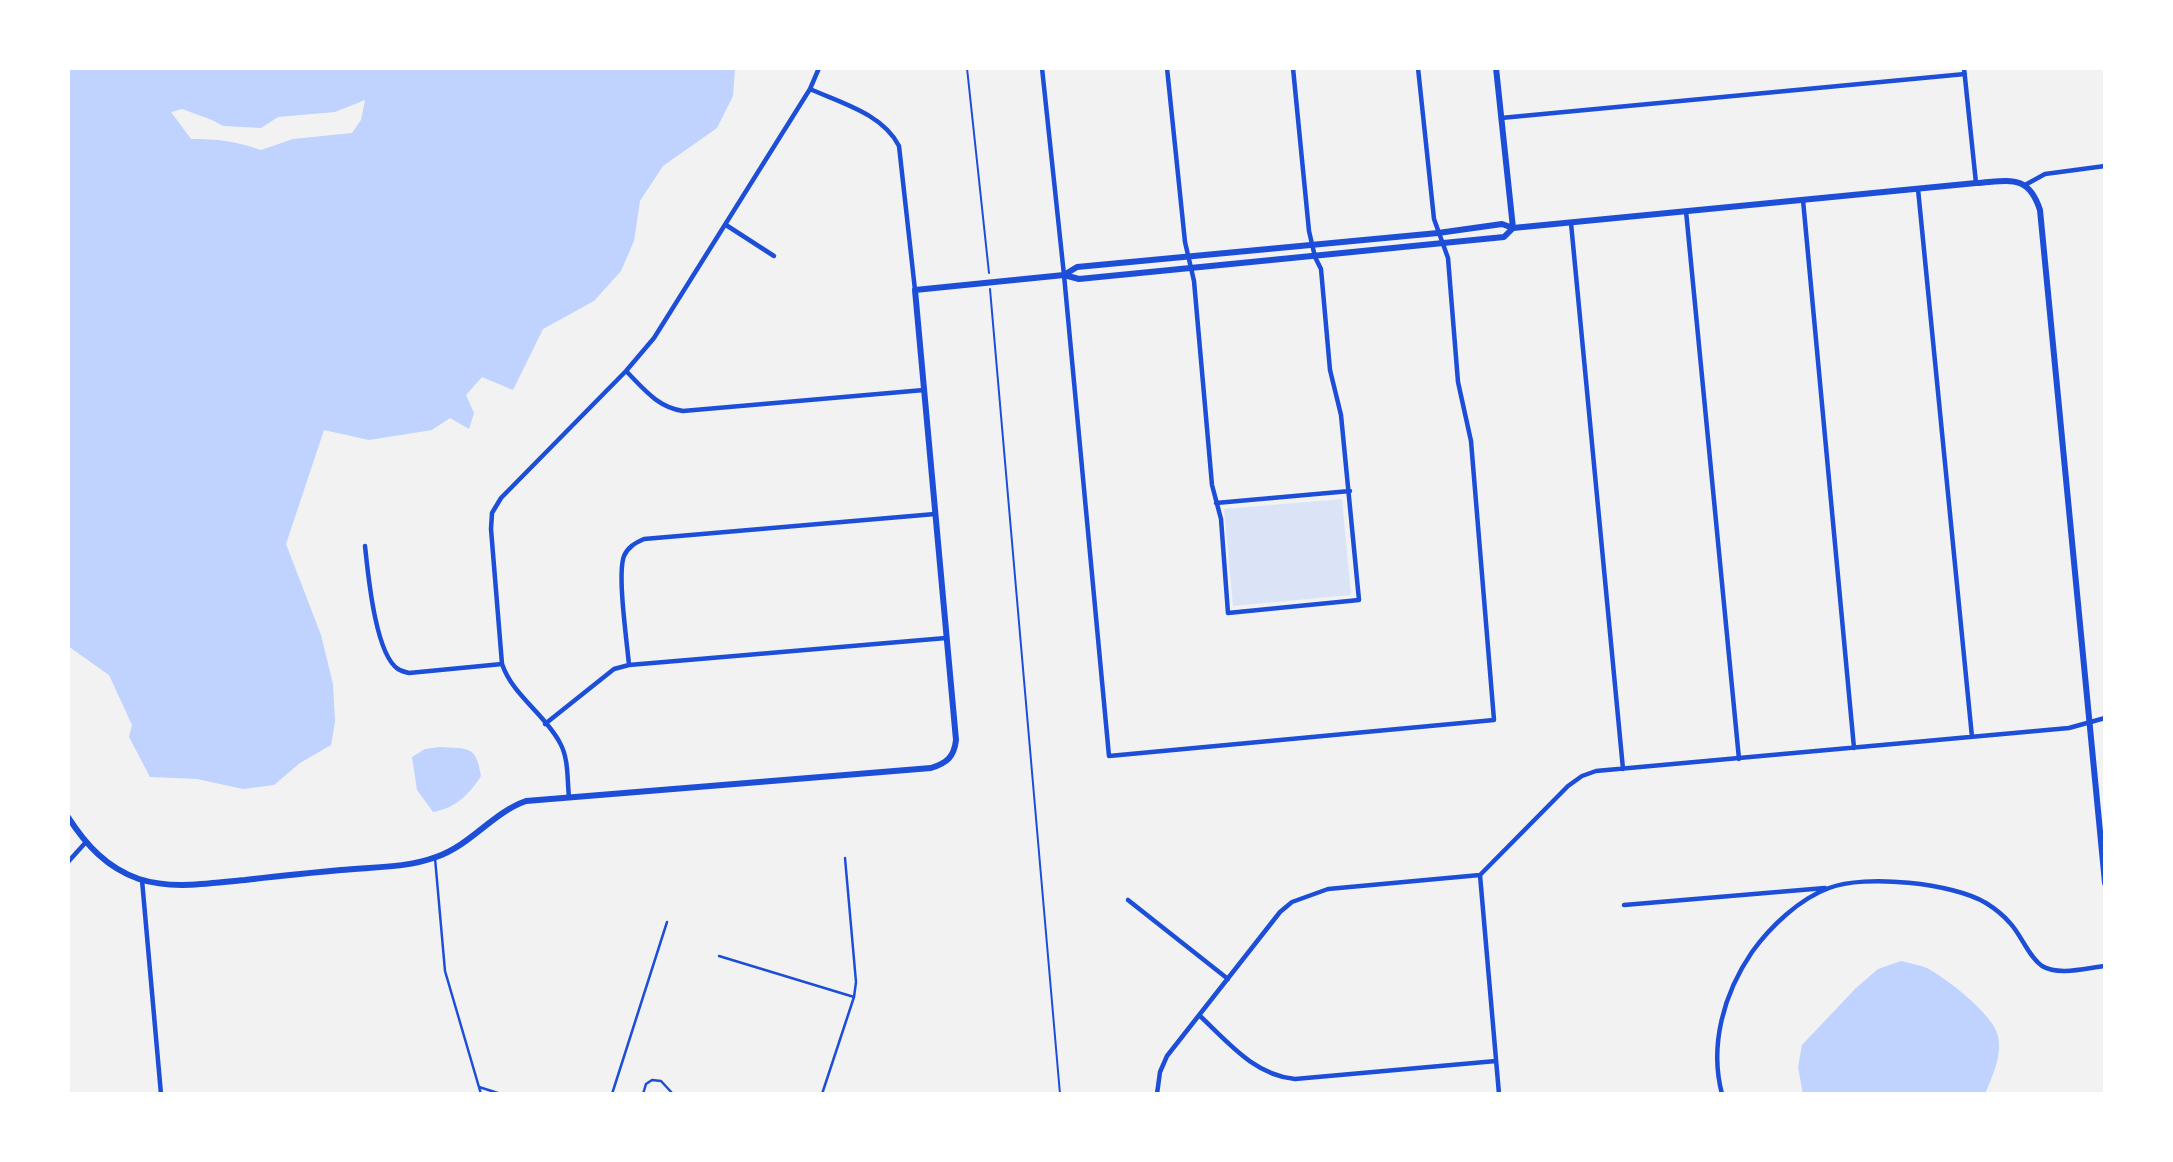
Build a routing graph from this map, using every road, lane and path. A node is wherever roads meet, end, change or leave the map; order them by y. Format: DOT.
graph roads {
  1 [pos="819,68"];
  2 [pos="967,68"];
  3 [pos="1042,68"];
  4 [pos="1167,68"];
  5 [pos="1293,68"];
  6 [pos="1418,68"];
  7 [pos="1496,68"];
  8 [pos="1964,71"];
  9 [pos="810,89"];
  10 [pos="1502,118"];
  11 [pos="2105,166"];
  12 [pos="1976,183"];
  13 [pos="2025,185"];
  14 [pos="1918,189"];
  15 [pos="1802,200"];
  16 [pos="1686,211"];
  17 [pos="1571,222"];
  18 [pos="726,225"];
  19 [pos="1513,228"];
  20 [pos="1438,233"];
  21 [pos="1441,243"];
  22 [pos="1312,245"];
  23 [pos="774,256"];
  24 [pos="1188,256"];
  25 [pos="1315,257"];
  26 [pos="1191,267"];
  27 [pos="1064,275"];
  28 [pos="990,283"];
  29 [pos="915,290"];
  30 [pos="626,371"];
  31 [pos="924,390"];
  32 [pos="1350,491"];
  33 [pos="1216,503"];
  34 [pos="935,514"];
  35 [pos="365,546"];
  36 [pos="946,638"];
  37 [pos="502,664"];
  38 [pos="629,665"];
  39 [pos="2105,718"];
  40 [pos="2089,723"];
  41 [pos="545,724"];
  42 [pos="1972,737"];
  43 [pos="1854,748"];
  44 [pos="1739,759"];
  45 [pos="1623,769"];
  46 [pos="569,797"];
  47 [pos="68,817"];
  48 [pos="86,842"];
  49 [pos="435,858"];
  50 [pos="845,858"];
  51 [pos="68,862"];
  52 [pos="1480,875"];
  53 [pos="142,880"];
  54 [pos="2105,883"];
  55 [pos="1829,888"];
  56 [pos="1128,900"];
  57 [pos="1624,905"];
  58 [pos="667,922"];
  59 [pos="719,956"];
  60 [pos="2105,966"];
  61 [pos="1228,979"];
  62 [pos="854,997"];
  63 [pos="1199,1015"];
  64 [pos="1496,1061"];
  65 [pos="479,1087"];
  66 [pos="162,1094"];
  67 [pos="481,1094"];
  68 [pos="501,1094"];
  69 [pos="612,1094"];
  70 [pos="643,1094"];
  71 [pos="673,1094"];
  72 [pos="822,1094"];
  73 [pos="1060,1094"];
  74 [pos="1157,1094"];
  75 [pos="1499,1094"];
  76 [pos="1722,1094"];
  1 -- 9 [label="street"];
  2 -- 28 [label="path"];
  3 -- 27 [label="street"];
  4 -- 24 [label="street"];
  5 -- 22 [label="street"];
  6 -- 20 [label="street"];
  7 -- 10 [label="street"];
  8 -- 10 [label="street"];
  8 -- 12 [label="street"];
  9 -- 18 [label="street"];
  9 -- 29 [label="street"];
  10 -- 19 [label="street"];
  11 -- 13 [label="street"];
  12 -- 13 [label="street"];
  12 -- 14 [label="street"];
  13 -- 40 [label="street"];
  14 -- 15 [label="street"];
  14 -- 42 [label="street"];
  15 -- 16 [label="street"];
  15 -- 43 [label="street"];
  16 -- 17 [label="street"];
  16 -- 44 [label="street"];
  17 -- 19 [label="street"];
  17 -- 45 [label="street"];
  18 -- 23 [label="street"];
  18 -- 30 [label="street"];
  19 -- 20 [label="street"];
  19 -- 21 [label="street"];
  20 -- 21 [label="street"];
  20 -- 22 [label="street"];
  21 -- 25 [label="street"];
  21 -- 27 [label="street"];
  22 -- 24 [label="street"];
  22 -- 25 [label="street"];
  24 -- 26 [label="street"];
  24 -- 27 [label="street"];
  25 -- 26 [label="street"];
  25 -- 32 [label="street"];
  26 -- 27 [label="street"];
  26 -- 33 [label="street"];
  27 -- 28 [label="street"];
  28 -- 29 [label="street"];
  28 -- 73 [label="path"];
  29 -- 31 [label="street"];
  30 -- 31 [label="street"];
  30 -- 37 [label="street"];
  31 -- 34 [label="street"];
  32 -- 33 [label="street"];
  32 -- 33 [label="street"];
  34 -- 36 [label="street"];
  34 -- 38 [label="street"];
  35 -- 37 [label="street"];
  36 -- 38 [label="street"];
  36 -- 46 [label="street"];
  37 -- 41 [label="street"];
  38 -- 41 [label="street"];
  39 -- 40 [label="street"];
  40 -- 42 [label="street"];
  40 -- 54 [label="street"];
  41 -- 46 [label="street"];
  42 -- 43 [label="street"];
  43 -- 44 [label="street"];
  44 -- 45 [label="street"];
  45 -- 52 [label="street"];
  46 -- 49 [label="street"];
  47 -- 48 [label="street"];
  48 -- 51 [label="street"];
  48 -- 53 [label="street"];
  49 -- 53 [label="street"];
  49 -- 65 [label="lane"];
  50 -- 62 [label="lane"];
  52 -- 61 [label="street"];
  52 -- 64 [label="street"];
  53 -- 66 [label="street"];
  55 -- 57 [label="street"];
  55 -- 60 [label="street"];
  55 -- 76 [label="street"];
  56 -- 61 [label="street"];
  58 -- 69 [label="lane"];
  59 -- 62 [label="lane"];
  61 -- 63 [label="street"];
  62 -- 72 [label="lane"];
  63 -- 64 [label="street"];
  63 -- 74 [label="street"];
  64 -- 75 [label="street"];
  65 -- 67 [label="lane"];
  65 -- 68 [label="lane"];
  70 -- 71 [label="lane"];
}
